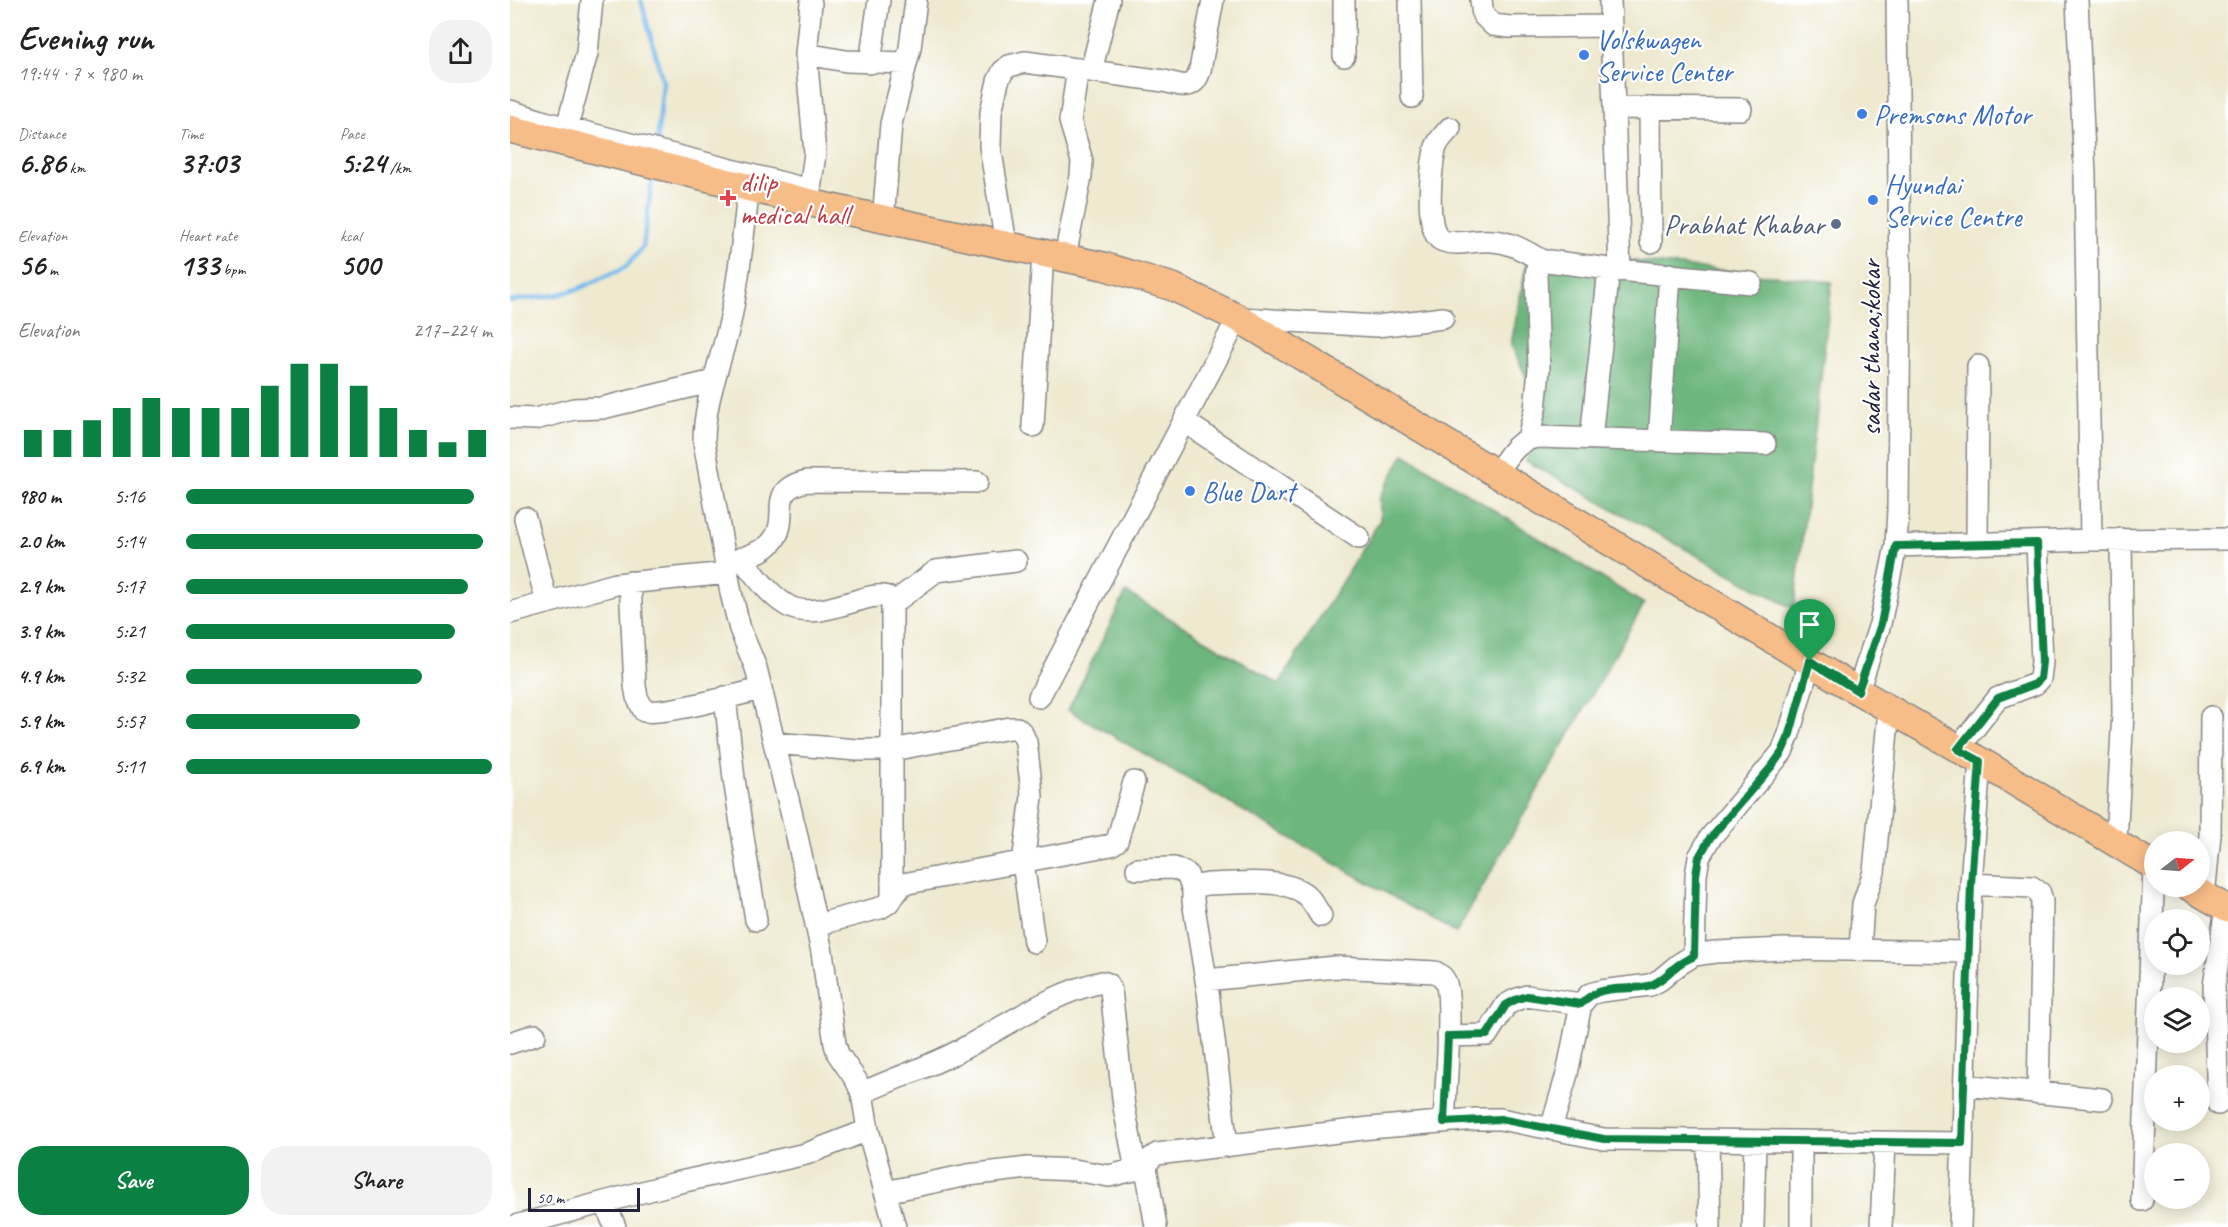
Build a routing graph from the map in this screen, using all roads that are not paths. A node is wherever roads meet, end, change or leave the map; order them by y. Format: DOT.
graph roads {
  1 [pos="592,0"];
  2 [pos="879,0"];
  3 [pos="916,0"];
  4 [pos="1109,0"];
  5 [pos="1213,0"];
  6 [pos="1344,0"];
  7 [pos="1410,0"];
  8 [pos="1481,0"];
  9 [pos="1610,0"];
  10 [pos="1897,0"];
  11 [pos="2077,0"];
  12 [pos="811,3"];
  13 [pos="1611,26"];
  14 [pos="806,54"];
  15 [pos="1344,56"];
  16 [pos="870,63"];
  17 [pos="906,63"];
  18 [pos="1084,70"];
  19 [pos="1412,97"];
  20 [pos="1614,108"];
  21 [pos="1650,108"];
  22 [pos="1741,109"];
  23 [pos="510,111"];
  24 [pos="510,120"];
  25 [pos="567,127"];
  26 [pos="1450,128"];
  27 [pos="510,129"];
  28 [pos="510,136"];
  29 [pos="654,161"];
  30 [pos="810,190"];
  31 [pos="748,194"];
  32 [pos="884,209"];
  33 [pos="968,237"];
  34 [pos="1651,242"];
  35 [pos="1006,244"];
  36 [pos="1054,255"];
  37 [pos="1543,261"];
  38 [pos="1615,270"];
  39 [pos="1670,274"];
  40 [pos="1751,283"];
  41 [pos="1238,318"];
  42 [pos="1443,318"];
  43 [pos="1978,366"];
  44 [pos="714,381"];
  45 [pos="510,418"];
  46 [pos="1185,422"];
  47 [pos="1033,426"];
  48 [pos="1528,438"];
  49 [pos="1591,439"];
  50 [pos="1659,441"];
  51 [pos="1765,444"];
  52 [pos="1497,473"];
  53 [pos="977,482"];
  54 [pos="525,518"];
  55 [pos="1359,538"];
  56 [pos="2121,539"];
  57 [pos="2228,539"];
  58 [pos="2091,540"];
  59 [pos="2037,543"];
  60 [pos="1977,544"];
  61 [pos="1896,546"];
  62 [pos="1016,561"];
  63 [pos="732,565"];
  64 [pos="630,582"];
  65 [pos="547,603"];
  66 [pos="892,604"];
  67 [pos="510,613"];
  68 [pos="1810,661"];
  69 [pos="761,689"];
  70 [pos="1858,691"];
  71 [pos="725,697"];
  72 [pos="1039,697"];
  73 [pos="1889,709"];
  74 [pos="2211,717"];
  75 [pos="774,743"];
  76 [pos="892,750"];
  77 [pos="1969,755"];
  78 [pos="1134,782"];
  79 [pos="2116,842"];
  80 [pos="2144,860"];
  81 [pos="1023,862"];
  82 [pos="1137,869"];
  83 [pos="1971,884"];
  84 [pos="1193,891"];
  85 [pos="892,896"];
  86 [pos="2153,897"];
  87 [pos="2212,900"];
  88 [pos="1321,916"];
  89 [pos="756,920"];
  90 [pos="816,926"];
  91 [pos="1034,942"];
  92 [pos="1860,950"];
  93 [pos="1969,952"];
  94 [pos="1694,956"];
  95 [pos="1206,980"];
  96 [pos="1581,1004"];
  97 [pos="535,1035"];
  98 [pos="1448,1036"];
  99 [pos="510,1043"];
  100 [pos="1964,1085"];
  101 [pos="862,1093"];
  102 [pos="2038,1093"];
  103 [pos="2102,1099"];
  104 [pos="2218,1104"];
  105 [pos="1444,1122"];
  106 [pos="1551,1129"];
  107 [pos="868,1130"];
  108 [pos="1708,1141"];
  109 [pos="1755,1142"];
  110 [pos="1801,1142"];
  111 [pos="1885,1143"];
  112 [pos="1962,1143"];
  113 [pos="1227,1146"];
  114 [pos="1141,1169"];
  115 [pos="885,1192"];
  116 [pos="2142,1200"];
  117 [pos="605,1202"];
  118 [pos="510,1227"];
  119 [pos="615,1227"];
  120 [pos="895,1227"];
  121 [pos="1156,1227"];
  122 [pos="1710,1227"];
  123 [pos="1753,1227"];
  124 [pos="1801,1227"];
  125 [pos="1881,1227"];
  126 [pos="1960,1227"];
  1 -- 25 [label="street"];
  2 -- 16 [label="street"];
  3 -- 17 [label="street"];
  4 -- 18 [label="street"];
  5 -- 18 [label="street"];
  6 -- 15 [label="street"];
  7 -- 19 [label="street"];
  8 -- 13 [label="street"];
  9 -- 13 [label="street"];
  10 -- 61 [label="street, sadar thana;kokar"];
  11 -- 58 [label="street"];
  12 -- 14 [label="street"];
  13 -- 20 [label="street"];
  14 -- 16 [label="street"];
  14 -- 30 [label="street"];
  16 -- 17 [label="street"];
  17 -- 32 [label="street"];
  18 -- 35 [label="street"];
  18 -- 36 [label="street"];
  20 -- 21 [label="street"];
  20 -- 38 [label="street"];
  21 -- 22 [label="street"];
  21 -- 34 [label="street"];
  23 -- 25 [label="street"];
  24 -- 29 [label="main road"];
  25 -- 29 [label="street"];
  26 -- 37 [label="street"];
  27 -- 29 [label="main road"];
  28 -- 29 [label="street"];
  29 -- 30 [label="street"];
  29 -- 31 [label="street"];
  29 -- 33 [label="main road"];
  30 -- 32 [label="street"];
  31 -- 33 [label="street"];
  31 -- 44 [label="street"];
  32 -- 33 [label="street"];
  33 -- 35 [label="main road"];
  35 -- 36 [label="main road"];
  36 -- 41 [label="main road"];
  36 -- 47 [label="street"];
  37 -- 38 [label="street"];
  37 -- 48 [label="street"];
  38 -- 39 [label="street"];
  38 -- 49 [label="street"];
  39 -- 40 [label="street"];
  39 -- 50 [label="street"];
  41 -- 42 [label="street"];
  41 -- 46 [label="street"];
  41 -- 52 [label="main road"];
  43 -- 60 [label="street"];
  44 -- 45 [label="street"];
  44 -- 63 [label="street"];
  46 -- 55 [label="street"];
  46 -- 72 [label="street"];
  48 -- 49 [label="street"];
  48 -- 52 [label="street"];
  49 -- 50 [label="street"];
  50 -- 51 [label="street"];
  52 -- 68 [label="main road"];
  53 -- 63 [label="street"];
  54 -- 65 [label="street"];
  56 -- 57 [label="street"];
  56 -- 58 [label="street"];
  56 -- 79 [label="street"];
  58 -- 59 [label="street"];
  59 -- 60 [label="street"];
  59 -- 77 [label="street"];
  60 -- 61 [label="street"];
  61 -- 70 [label="street, sadar thana;kokar"];
  62 -- 66 [label="street"];
  63 -- 64 [label="street"];
  63 -- 66 [label="street"];
  63 -- 69 [label="street"];
  64 -- 65 [label="street"];
  64 -- 71 [label="street"];
  65 -- 67 [label="street"];
  66 -- 76 [label="street"];
  68 -- 70 [label="main road"];
  68 -- 94 [label="street"];
  69 -- 71 [label="street"];
  69 -- 75 [label="street"];
  70 -- 73 [label="main road"];
  71 -- 89 [label="street"];
  73 -- 77 [label="main road"];
  73 -- 92 [label="street"];
  74 -- 87 [label="street"];
  75 -- 76 [label="street"];
  75 -- 90 [label="street"];
  76 -- 81 [label="street"];
  76 -- 85 [label="street"];
  77 -- 79 [label="main road"];
  77 -- 83 [label="street"];
  78 -- 81 [label="street"];
  79 -- 80 [label="main road"];
  81 -- 85 [label="street"];
  81 -- 91 [label="street"];
  82 -- 84 [label="street"];
  83 -- 93 [label="street"];
  83 -- 102 [label="street"];
  84 -- 88 [label="street"];
  84 -- 95 [label="street"];
  85 -- 90 [label="street"];
  86 -- 116 [label="street"];
  87 -- 104 [label="street"];
  90 -- 101 [label="street"];
  92 -- 93 [label="street"];
  92 -- 94 [label="street"];
  93 -- 100 [label="street"];
  94 -- 96 [label="street"];
  95 -- 98 [label="street"];
  95 -- 113 [label="street"];
  96 -- 98 [label="street"];
  96 -- 106 [label="street"];
  97 -- 99 [label="street"];
  98 -- 105 [label="street"];
  100 -- 102 [label="street"];
  100 -- 112 [label="street"];
  101 -- 107 [label="street"];
  101 -- 114 [label="street"];
  102 -- 103 [label="street"];
  105 -- 106 [label="street"];
  105 -- 113 [label="street"];
  106 -- 108 [label="street"];
  107 -- 115 [label="street"];
  107 -- 117 [label="street"];
  108 -- 109 [label="street"];
  108 -- 122 [label="street"];
  109 -- 110 [label="street"];
  109 -- 123 [label="street"];
  110 -- 111 [label="street"];
  110 -- 124 [label="street"];
  111 -- 112 [label="street"];
  111 -- 125 [label="street"];
  112 -- 126 [label="street"];
  113 -- 114 [label="street"];
  114 -- 115 [label="street"];
  114 -- 121 [label="street"];
  115 -- 120 [label="street"];
  117 -- 118 [label="street"];
  117 -- 119 [label="street"];
}
